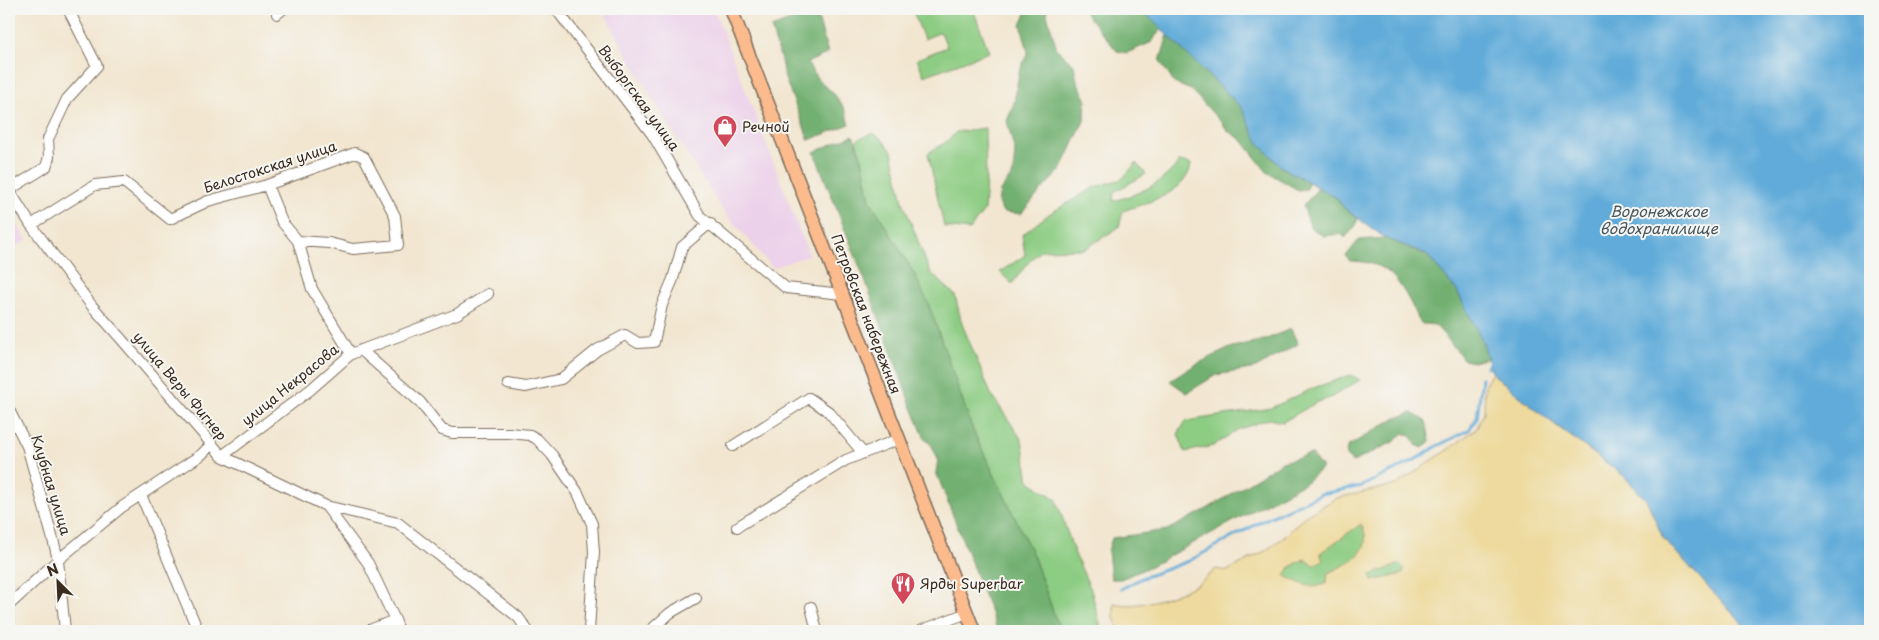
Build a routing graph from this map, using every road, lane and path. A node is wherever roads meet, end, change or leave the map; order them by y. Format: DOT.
graph roads {
  1 [pos="68,9"];
  2 [pos="556,9"];
  3 [pos="731,9"];
  4 [pos="266,185"];
  5 [pos="9,190"];
  6 [pos="710,224"];
  7 [pos="31,225"];
  8 [pos="298,241"];
  9 [pos="488,294"];
  10 [pos="842,294"];
  11 [pos="356,352"];
  12 [pos="508,384"];
  13 [pos="9,410"];
  14 [pos="899,439"];
  15 [pos="211,445"];
  16 [pos="733,446"];
  17 [pos="863,453"];
  18 [pos="222,456"];
  19 [pos="141,495"];
  20 [pos="326,506"];
  21 [pos="737,527"];
  22 [pos="58,560"];
  23 [pos="696,598"];
  24 [pos="9,605"];
  25 [pos="811,607"];
  26 [pos="967,613"];
  27 [pos="395,620"];
  28 [pos="65,631"];
  29 [pos="198,631"];
  30 [pos="367,631"];
  31 [pos="399,631"];
  32 [pos="528,631"];
  33 [pos="589,631"];
  34 [pos="650,631"];
  35 [pos="817,631"];
  36 [pos="920,631"];
  37 [pos="974,631"];
  1 -- 5 [label="street"];
  2 -- 6 [label="street, Выборгская улица"];
  3 -- 10 [label="main road, Петровская набережная"];
  4 -- 7 [label="street, Белостокская улица"];
  4 -- 8 [label="street"];
  4 -- 8 [label="street, Белостокская улица"];
  5 -- 7 [label="street, улица Веры Фигнер"];
  6 -- 10 [label="street, Выборгская улица"];
  6 -- 12 [label="street"];
  7 -- 15 [label="street, улица Веры Фигнер"];
  8 -- 11 [label="street"];
  9 -- 11 [label="street, улица Некрасова"];
  10 -- 14 [label="main road, Петровская набережная"];
  11 -- 18 [label="street, улица Некрасова"];
  11 -- 33 [label="street"];
  13 -- 22 [label="street, Клубная улица"];
  14 -- 17 [label="street"];
  14 -- 26 [label="main road, Петровская набережная"];
  15 -- 18 [label="street, улица Веры Фигнер"];
  15 -- 19 [label="street"];
  16 -- 17 [label="street"];
  17 -- 21 [label="street"];
  18 -- 20 [label="street, улица Веры Фигнер"];
  19 -- 22 [label="street"];
  19 -- 29 [label="street"];
  20 -- 27 [label="street"];
  20 -- 32 [label="street, улица Веры Фигнер"];
  22 -- 24 [label="street"];
  22 -- 28 [label="street, Клубная улица"];
  23 -- 34 [label="street"];
  25 -- 35 [label="street"];
  26 -- 36 [label="street"];
  26 -- 37 [label="main road, Петровская набережная"];
  27 -- 30 [label="street"];
  27 -- 31 [label="street"];
}
